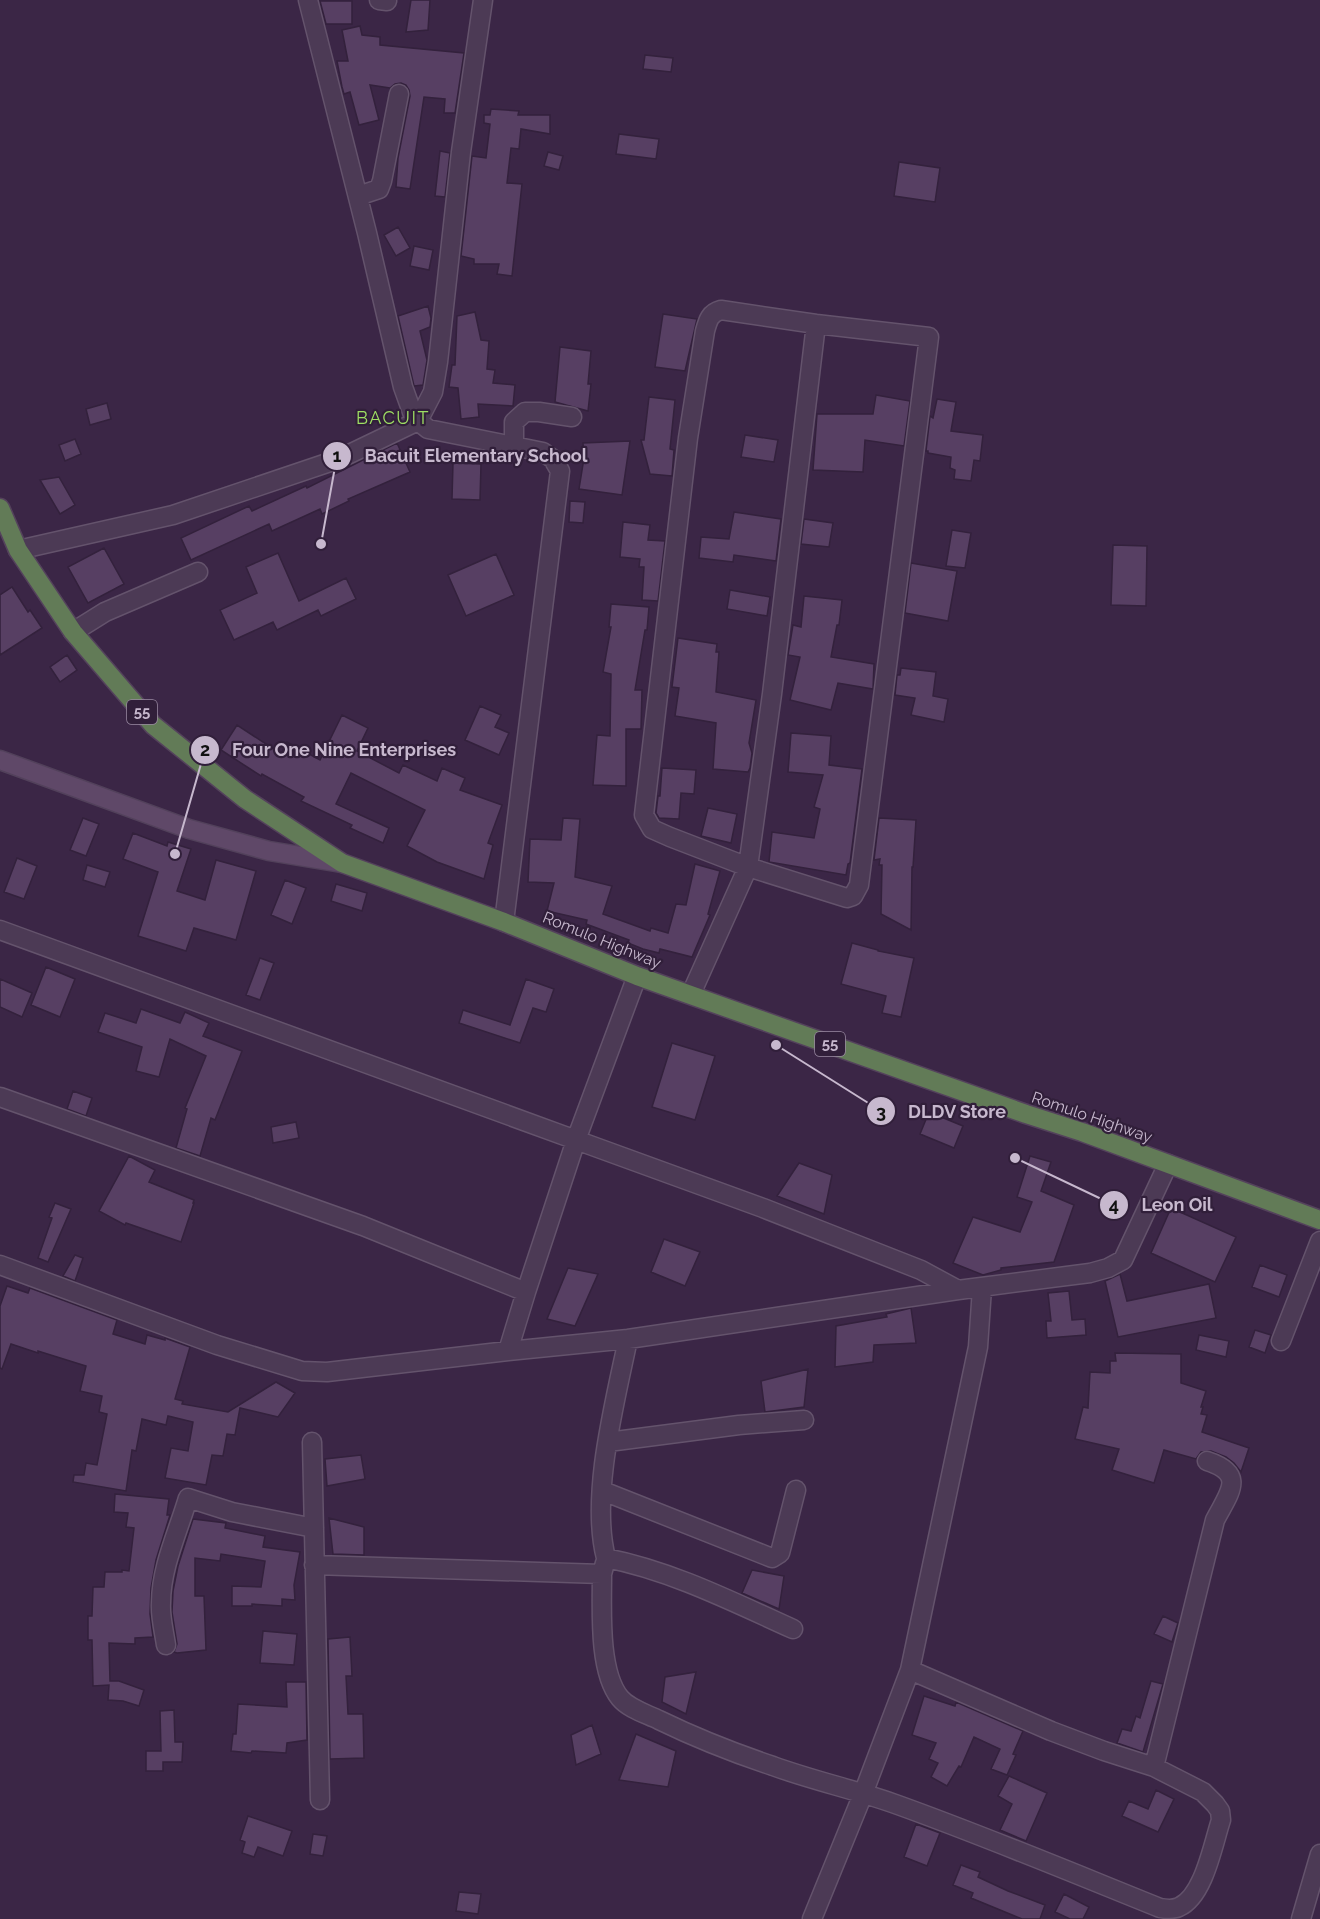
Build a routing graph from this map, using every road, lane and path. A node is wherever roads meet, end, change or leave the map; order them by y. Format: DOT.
graph roads {
  1 [pos="308,0"];
  2 [pos="483,0"];
  3 [pos="399,94"];
  4 [pos="358,196"];
  5 [pos="816,324"];
  6 [pos="572,417"];
  7 [pos="418,421"];
  8 [pos="514,446"];
  9 [pos="0,508"];
  10 [pos="18,550"];
  11 [pos="198,572"];
  12 [pos="73,632"];
  13 [pos="0,760"];
  14 [pos="342,863"];
  15 [pos="748,867"];
  16 [pos="504,922"];
  17 [pos="0,930"];
  18 [pos="637,976"];
  19 [pos="691,994"];
  20 [pos="0,1096"];
  21 [pos="576,1140"];
  22 [pos="1168,1164"];
  23 [pos="1320,1221"];
  24 [pos="1320,1241"];
  25 [pos="0,1265"];
  26 [pos="982,1288"];
  27 [pos="958,1290"];
  28 [pos="526,1292"];
  29 [pos="628,1339"];
  30 [pos="1281,1341"];
  31 [pos="508,1352"];
  32 [pos="804,1420"];
  33 [pos="312,1442"];
  34 [pos="608,1442"];
  35 [pos="1207,1461"];
  36 [pos="796,1490"];
  37 [pos="603,1491"];
  38 [pos="314,1528"];
  39 [pos="315,1565"];
  40 [pos="604,1566"];
  41 [pos="793,1629"];
  42 [pos="166,1645"];
  43 [pos="910,1670"];
  44 [pos="1154,1767"];
  45 [pos="863,1794"];
  46 [pos="320,1800"];
  47 [pos="1320,1854"];
  48 [pos="812,1919"];
  49 [pos="1301,1919"];
  1 -- 4 [label="street"];
  2 -- 7 [label="street"];
  3 -- 4 [label="street"];
  4 -- 7 [label="street"];
  5 -- 15 [label="street"];
  5 -- 15 [label="street"];
  5 -- 15 [label="street"];
  6 -- 8 [label="street"];
  7 -- 8 [label="street"];
  7 -- 10 [label="street"];
  8 -- 16 [label="street"];
  9 -- 10 [label="highway, Romulo Highway / 55"];
  10 -- 12 [label="highway, Romulo Highway / 55"];
  11 -- 12 [label="street"];
  12 -- 14 [label="highway, Romulo Highway / 55"];
  13 -- 14 [label="main road"];
  14 -- 16 [label="highway, Romulo Highway / 55"];
  15 -- 19 [label="street"];
  16 -- 18 [label="highway, Romulo Highway / 55"];
  17 -- 21 [label="street"];
  18 -- 19 [label="highway, Romulo Highway / 55"];
  18 -- 21 [label="street"];
  19 -- 22 [label="highway, Romulo Highway / 55"];
  20 -- 28 [label="street"];
  21 -- 27 [label="street"];
  21 -- 28 [label="street"];
  22 -- 23 [label="highway, Romulo Highway / 55"];
  22 -- 26 [label="street"];
  24 -- 30 [label="street"];
  25 -- 31 [label="street"];
  26 -- 27 [label="street"];
  26 -- 43 [label="street"];
  27 -- 29 [label="street"];
  28 -- 31 [label="street"];
  29 -- 31 [label="street"];
  29 -- 34 [label="street"];
  32 -- 34 [label="street"];
  33 -- 38 [label="street"];
  34 -- 37 [label="street"];
  35 -- 44 [label="street"];
  36 -- 37 [label="street"];
  37 -- 40 [label="street"];
  38 -- 39 [label="street"];
  38 -- 42 [label="street"];
  39 -- 40 [label="street"];
  39 -- 46 [label="street"];
  40 -- 41 [label="street"];
  40 -- 45 [label="street"];
  43 -- 44 [label="street"];
  43 -- 45 [label="street"];
  44 -- 45 [label="street"];
  45 -- 48 [label="street"];
  47 -- 49 [label="street"];
}
